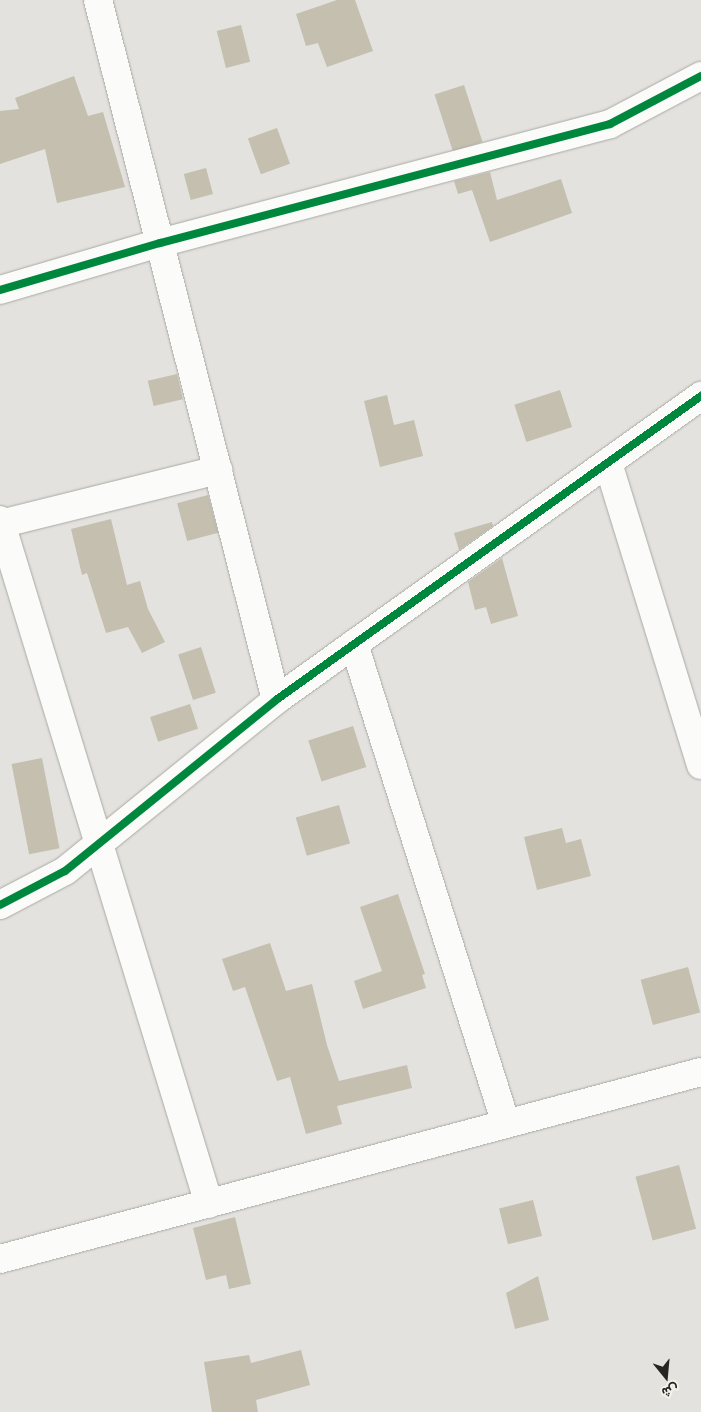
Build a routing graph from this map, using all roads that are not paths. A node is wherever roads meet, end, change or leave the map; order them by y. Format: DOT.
graph roads {
  1 [pos="98,0"];
  2 [pos="701,76"];
  3 [pos="160,243"];
  4 [pos="0,290"];
  5 [pos="701,396"];
  6 [pos="608,463"];
  7 [pos="218,470"];
  8 [pos="0,523"];
  9 [pos="354,644"];
  10 [pos="276,700"];
  11 [pos="701,765"];
  12 [pos="99,844"];
  13 [pos="0,905"];
  14 [pos="701,1072"];
  15 [pos="506,1124"];
  16 [pos="208,1204"];
  17 [pos="0,1259"];
  1 -- 3 [label="street"];
  2 -- 3 [label="street"];
  3 -- 4 [label="street"];
  3 -- 7 [label="street"];
  5 -- 6 [label="street"];
  6 -- 9 [label="street"];
  6 -- 11 [label="street"];
  7 -- 8 [label="street"];
  7 -- 10 [label="street"];
  8 -- 12 [label="street"];
  9 -- 10 [label="street"];
  9 -- 15 [label="street"];
  10 -- 12 [label="street"];
  12 -- 13 [label="street"];
  12 -- 16 [label="street"];
  14 -- 15 [label="street"];
  15 -- 16 [label="street"];
  16 -- 17 [label="street"];
}
